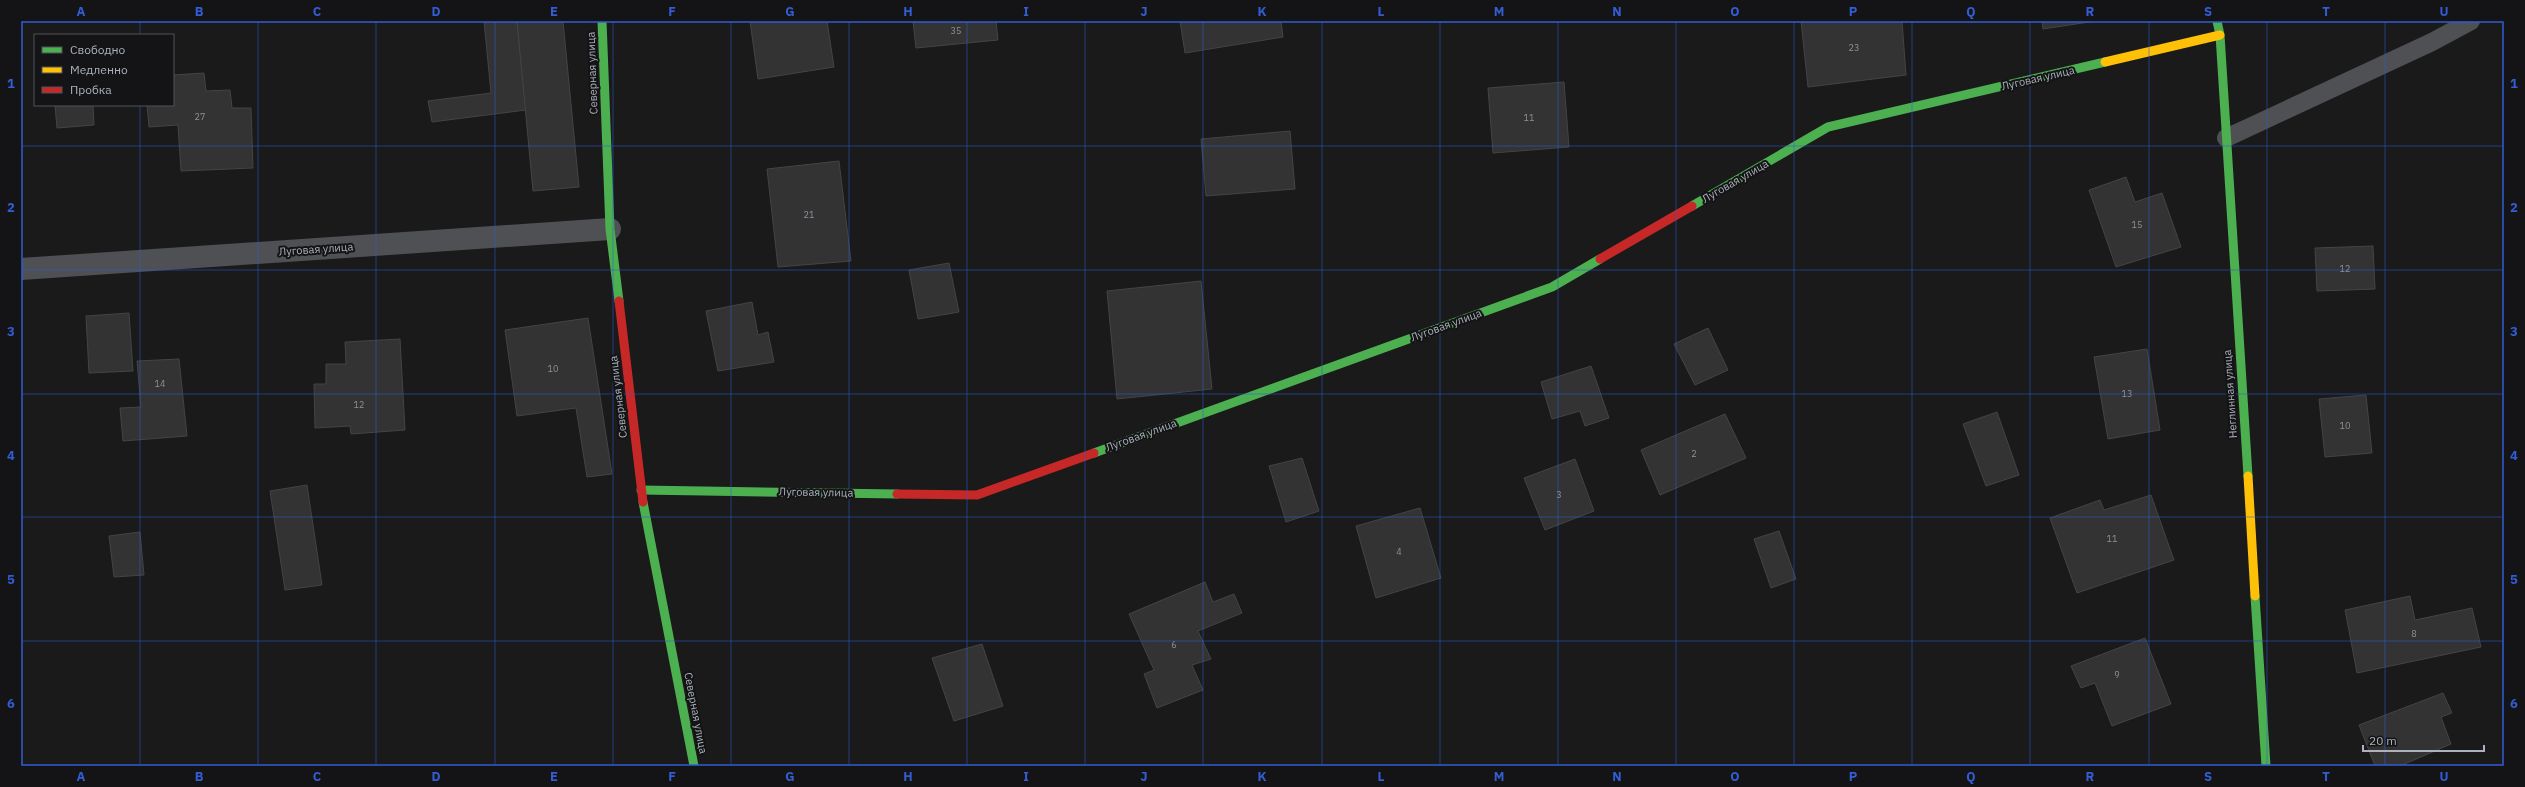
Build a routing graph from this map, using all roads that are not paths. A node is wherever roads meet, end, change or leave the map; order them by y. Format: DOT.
graph roads {
  1 [pos="602,21"];
  2 [pos="2217,21"];
  3 [pos="2471,21"];
  4 [pos="2220,35"];
  5 [pos="2226,138"];
  6 [pos="610,229"];
  7 [pos="21,269"];
  8 [pos="641,490"];
  9 [pos="694,766"];
  10 [pos="2266,766"];
  1 -- 6 [label="street, Северная улица"];
  2 -- 4 [label="street, Неглинная улица"];
  3 -- 5 [label="lane"];
  4 -- 5 [label="street, Неглинная улица"];
  4 -- 8 [label="street, Луговая улица"];
  5 -- 10 [label="street, Неглинная улица"];
  6 -- 7 [label="street, Луговая улица"];
  6 -- 8 [label="street, Северная улица"];
  8 -- 9 [label="street, Северная улица"];
}
